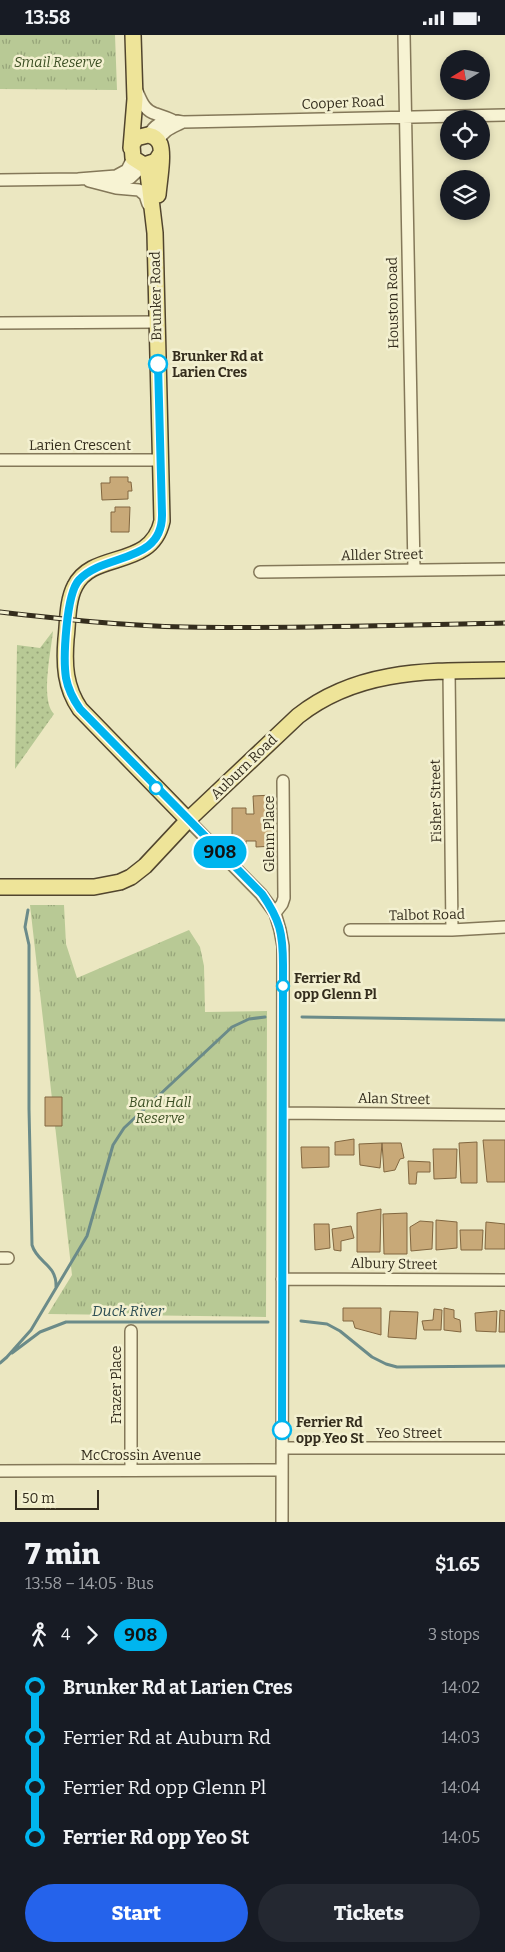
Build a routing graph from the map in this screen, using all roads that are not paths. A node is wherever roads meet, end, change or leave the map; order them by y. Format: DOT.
graph roads {
  1 [pos="134,35"];
  2 [pos="404,35"];
  3 [pos="135,94"];
  4 [pos="505,115"];
  5 [pos="404,117"];
  6 [pos="177,121"];
  7 [pos="154,141"];
  8 [pos="139,159"];
  9 [pos="78,179"];
  10 [pos="0,180"];
  11 [pos="155,233"];
  12 [pos="157,322"];
  13 [pos="0,323"];
  14 [pos="0,460"];
  15 [pos="160,460"];
  16 [pos="505,569"];
  17 [pos="414,570"];
  18 [pos="260,572"];
  19 [pos="505,670"];
  20 [pos="449,671"];
  21 [pos="284,781"];
  22 [pos="188,820"];
  23 [pos="0,887"];
  24 [pos="274,913"];
  25 [pos="505,927"];
  26 [pos="350,930"];
  27 [pos="452,930"];
  28 [pos="283,1113"];
  29 [pos="505,1115"];
  30 [pos="282,1279"];
  31 [pos="505,1280"];
  32 [pos="131,1331"];
  33 [pos="282,1448"];
  34 [pos="505,1448"];
  35 [pos="131,1470"];
  36 [pos="282,1470"];
  37 [pos="0,1471"];
  38 [pos="282,1522"];
  1 -- 3 [label="main road, Brunker Road"];
  2 -- 5 [label="street, Houston Road"];
  3 -- 6 [label="street"];
  3 -- 7 [label="main road, Brunker Road"];
  3 -- 8 [label="main road, Brunker Road"];
  4 -- 5 [label="street, Cooper Road"];
  5 -- 6 [label="street, Cooper Road"];
  5 -- 17 [label="street, Houston Road"];
  6 -- 7 [label="street, Cooper Road"];
  7 -- 8 [label="main road"];
  7 -- 8 [label="main road"];
  7 -- 11 [label="main road, Brunker Road"];
  8 -- 9 [label="street"];
  8 -- 11 [label="main road, Brunker Road"];
  9 -- 10 [label="street"];
  9 -- 11 [label="street"];
  11 -- 12 [label="main road, Brunker Road"];
  12 -- 13 [label="street"];
  12 -- 15 [label="main road, Brunker Road"];
  14 -- 15 [label="street, Larien Crescent"];
  15 -- 22 [label="main road, Brunker Road"];
  16 -- 17 [label="street, Allder Street"];
  17 -- 18 [label="street, Allder Street"];
  19 -- 20 [label="main road, Auburn Road"];
  20 -- 22 [label="main road, Auburn Road"];
  20 -- 27 [label="street, Fisher Street"];
  21 -- 24 [label="street, Glenn Place"];
  22 -- 23 [label="main road, Auburn Road"];
  22 -- 24 [label="street"];
  24 -- 28 [label="street"];
  25 -- 27 [label="street, Talbot Road"];
  26 -- 27 [label="street, Talbot Road"];
  28 -- 29 [label="street, Alan Street"];
  28 -- 30 [label="street"];
  30 -- 31 [label="street, Albury Street"];
  30 -- 33 [label="street"];
  32 -- 35 [label="street, Frazer Place"];
  33 -- 34 [label="street, Yeo Street"];
  33 -- 36 [label="street"];
  35 -- 36 [label="street, McCrossin Avenue"];
  35 -- 37 [label="street, McCrossin Avenue"];
  36 -- 38 [label="street"];
}
